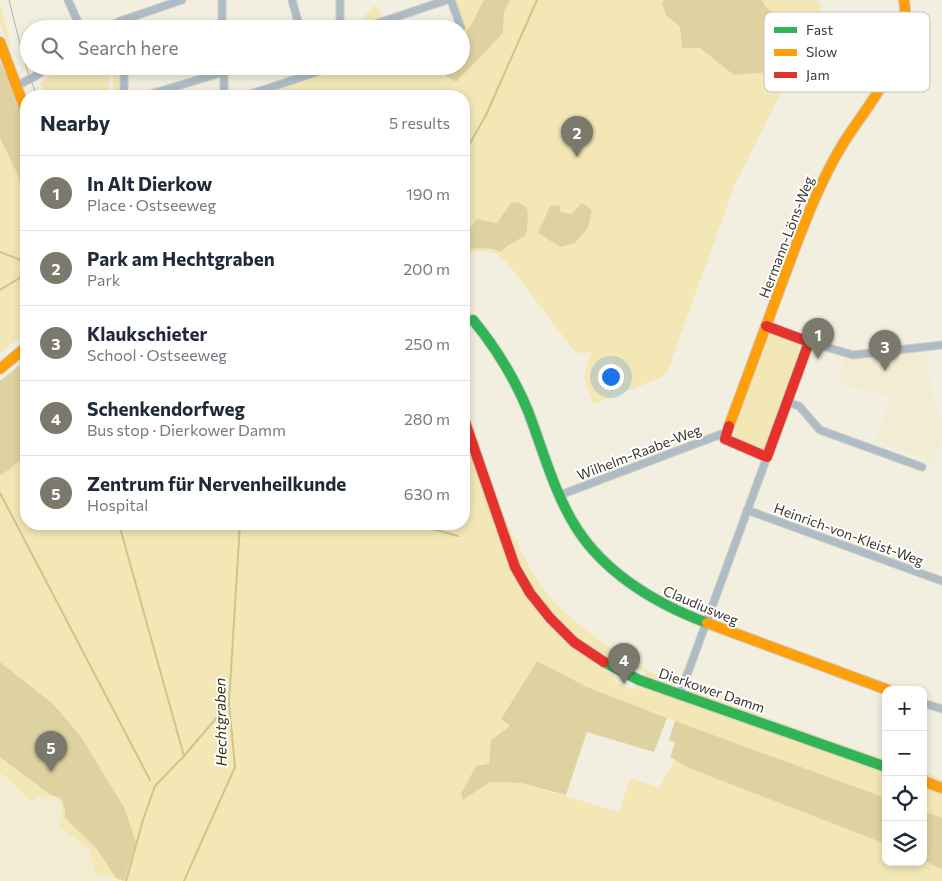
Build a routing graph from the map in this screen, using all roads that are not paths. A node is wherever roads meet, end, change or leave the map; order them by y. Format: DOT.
graph roads {
  1 [pos="68,0"];
  2 [pos="182,0"];
  3 [pos="222,0"];
  4 [pos="292,0"];
  5 [pos="340,0"];
  6 [pos="447,0"];
  7 [pos="451,0"];
  8 [pos="77,20"];
  9 [pos="123,20"];
  10 [pos="222,20"];
  11 [pos="298,20"];
  12 [pos="340,20"];
  13 [pos="387,20"];
  14 [pos="458,20"];
  15 [pos="0,42"];
  16 [pos="37,75"];
  17 [pos="125,75"];
  18 [pos="204,75"];
  19 [pos="224,75"];
  20 [pos="301,75"];
  21 [pos="16,86"];
  22 [pos="124,90"];
  23 [pos="161,90"];
  24 [pos="224,90"];
  25 [pos="261,90"];
  26 [pos="878,92"];
  27 [pos="20,96"];
  28 [pos="473,320"];
  29 [pos="766,326"];
  30 [pos="809,342"];
  31 [pos="942,345"];
  32 [pos="20,352"];
  33 [pos="0,369"];
  34 [pos="787,402"];
  35 [pos="727,432"];
  36 [pos="470,437"];
  37 [pos="767,456"];
  38 [pos="922,467"];
  39 [pos="560,495"];
  40 [pos="747,510"];
  41 [pos="942,581"];
  42 [pos="706,624"];
  43 [pos="882,688"];
  44 [pos="680,694"];
  45 [pos="927,704"];
  46 [pos="942,709"];
  47 [pos="882,766"];
  48 [pos="927,782"];
  49 [pos="942,788"];
  1 -- 8 [label="street"];
  2 -- 9 [label="street"];
  3 -- 10 [label="street"];
  4 -- 11 [label="street"];
  5 -- 12 [label="street"];
  6 -- 13 [label="street"];
  7 -- 14 [label="street"];
  15 -- 21 [label="street"];
  16 -- 21 [label="street"];
  17 -- 22 [label="street"];
  18 -- 23 [label="street"];
  19 -- 24 [label="street"];
  20 -- 25 [label="street"];
  21 -- 27 [label="street"];
  26 -- 29 [label="street, Hermann-Löns-Weg"];
  28 -- 39 [label="street, Claudiusweg"];
  29 -- 30 [label="street"];
  29 -- 35 [label="street, Hermann-Löns-Weg"];
  30 -- 31 [label="street"];
  30 -- 34 [label="street"];
  32 -- 33 [label="street"];
  34 -- 37 [label="street"];
  34 -- 38 [label="street"];
  35 -- 37 [label="street"];
  35 -- 39 [label="street, Wilhelm-Raabe-Weg"];
  36 -- 44 [label="street, Dierkower Damm"];
  37 -- 40 [label="street"];
  39 -- 42 [label="street, Claudiusweg"];
  40 -- 41 [label="street, Heinrich-von-Kleist-Weg"];
  40 -- 42 [label="street"];
  42 -- 43 [label="street, Claudiusweg"];
  42 -- 44 [label="street"];
  44 -- 47 [label="street, Dierkower Damm"];
  45 -- 46 [label="street"];
  48 -- 49 [label="street"];
}
